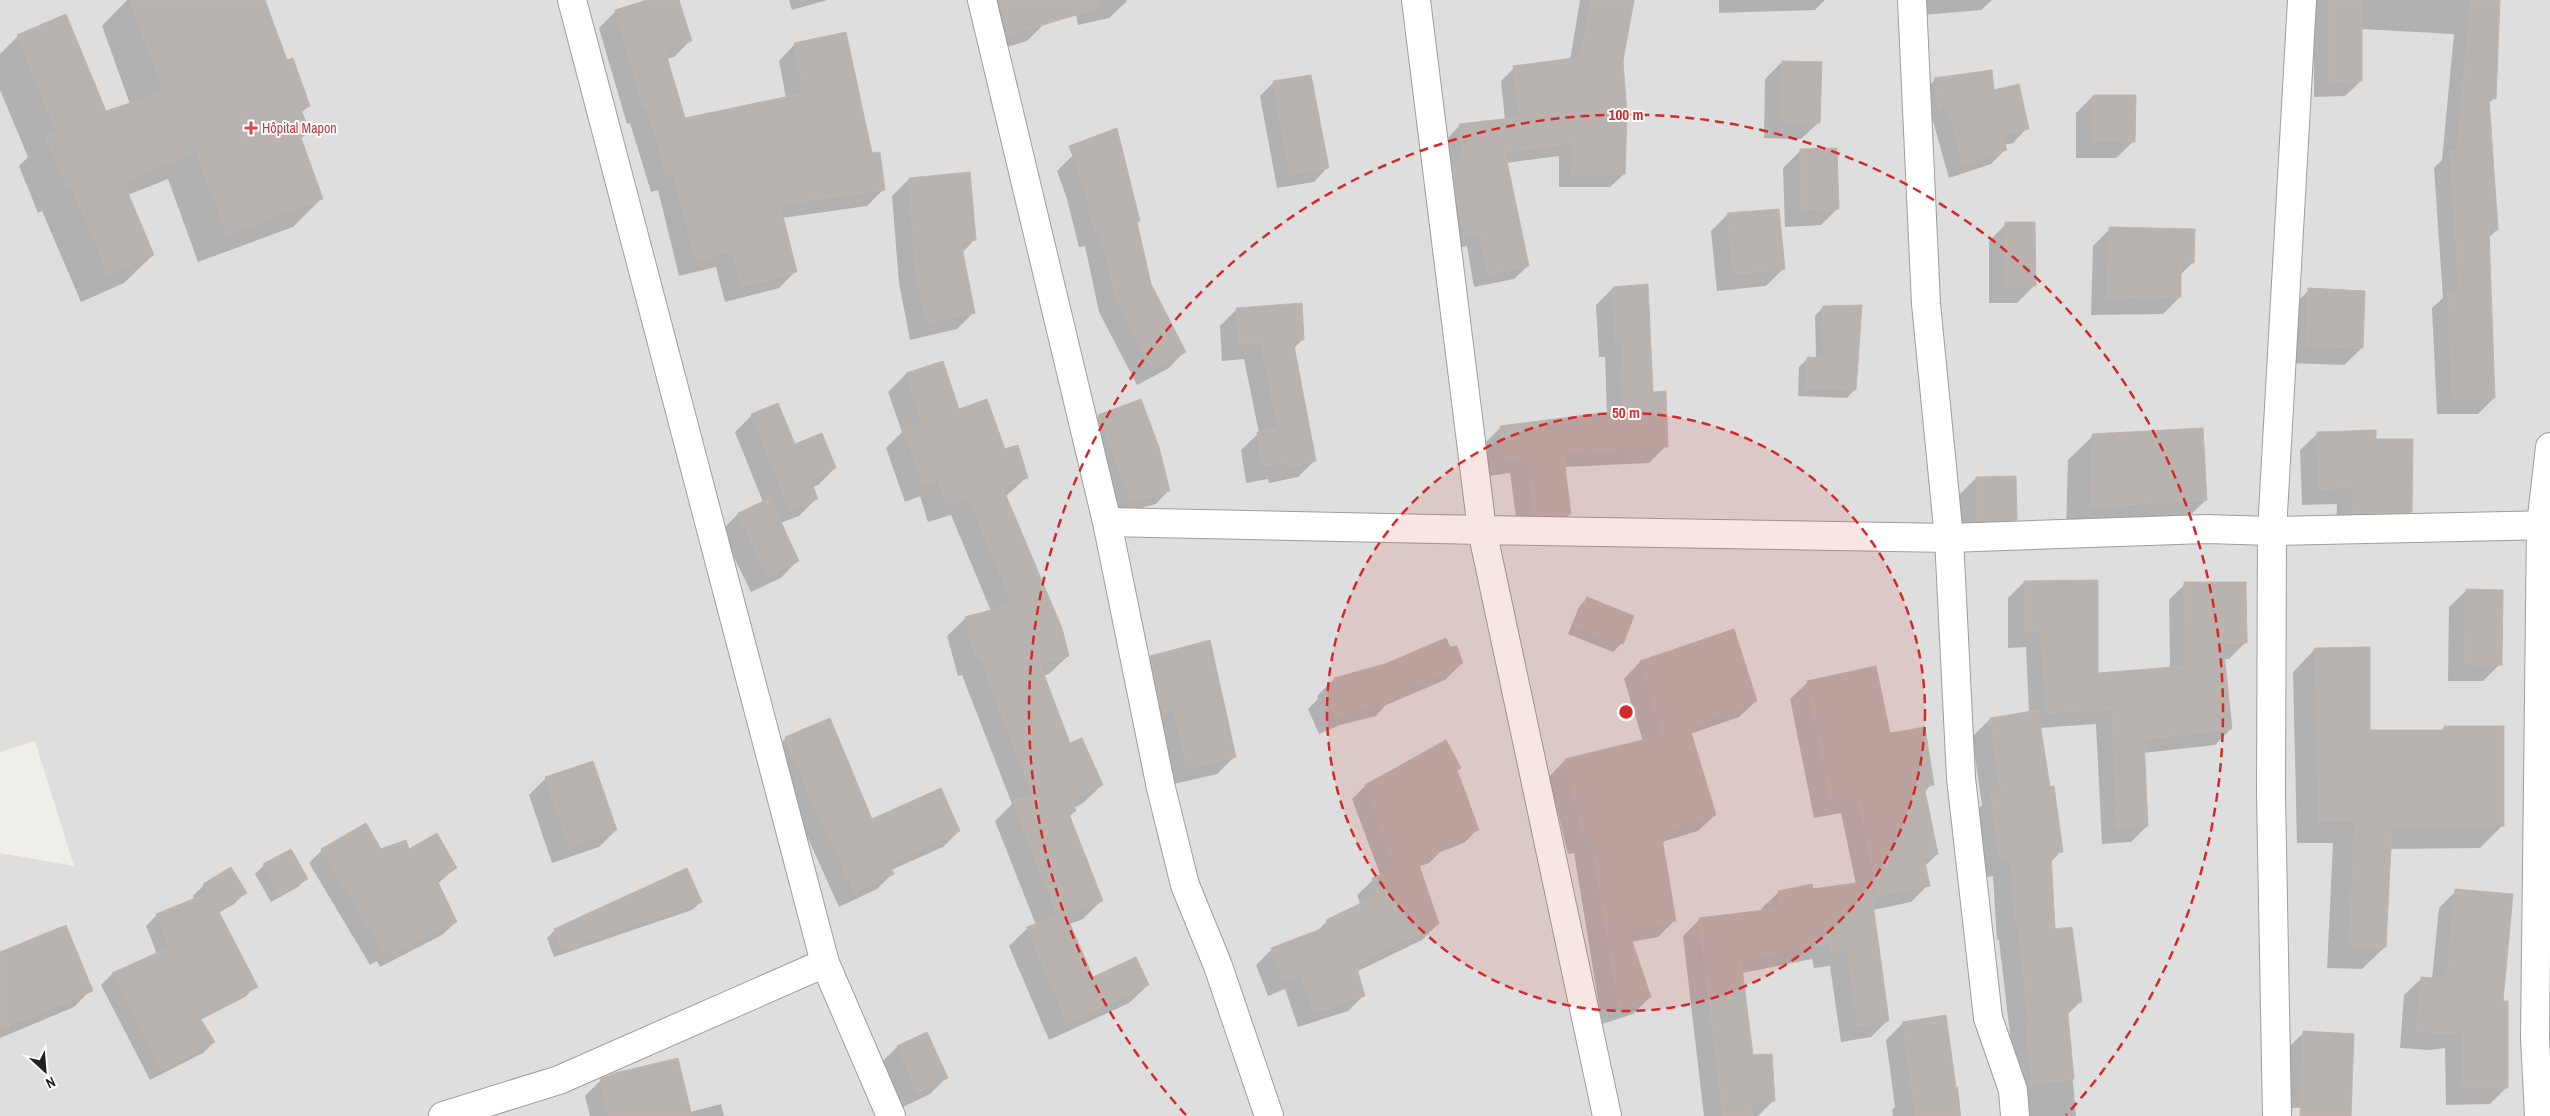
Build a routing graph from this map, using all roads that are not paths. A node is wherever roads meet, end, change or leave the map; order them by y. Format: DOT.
graph roads {
  1 [pos="572,0"];
  2 [pos="982,0"];
  3 [pos="1416,0"];
  4 [pos="1912,0"];
  5 [pos="2302,0"];
  6 [pos="2550,447"];
  7 [pos="1107,522"];
  8 [pos="2545,525"];
  9 [pos="1482,530"];
  10 [pos="2272,531"];
  11 [pos="1950,538"];
  12 [pos="825,963"];
  13 [pos="443,1116"];
  14 [pos="891,1116"];
  15 [pos="1269,1116"];
  16 [pos="1607,1116"];
  17 [pos="2015,1116"];
  18 [pos="2277,1116"];
  19 [pos="2538,1116"];
  1 -- 12 [label="street"];
  2 -- 7 [label="street"];
  3 -- 9 [label="street"];
  4 -- 11 [label="street"];
  5 -- 10 [label="street"];
  6 -- 8 [label="street"];
  7 -- 9 [label="street"];
  7 -- 15 [label="street"];
  8 -- 10 [label="street"];
  8 -- 19 [label="street"];
  9 -- 11 [label="street"];
  9 -- 16 [label="street"];
  10 -- 11 [label="street"];
  10 -- 18 [label="street"];
  11 -- 17 [label="street"];
  12 -- 13 [label="street"];
  12 -- 14 [label="street"];
}
